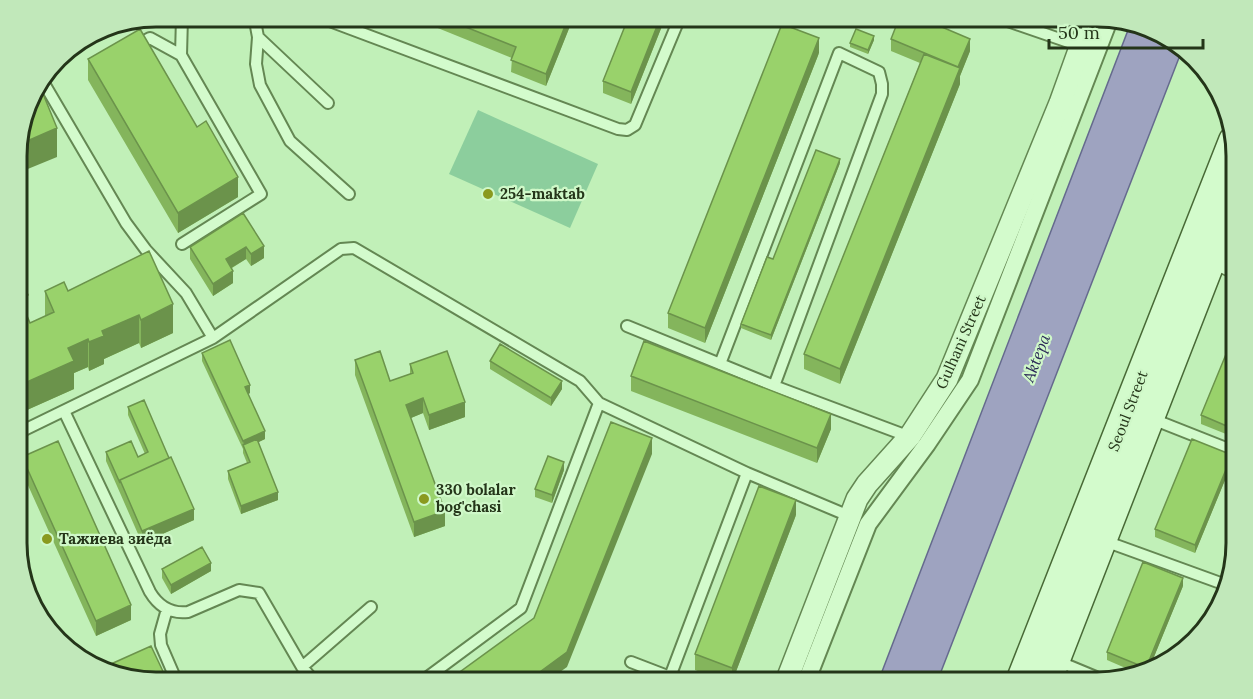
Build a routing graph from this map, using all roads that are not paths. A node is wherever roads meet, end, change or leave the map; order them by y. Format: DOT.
graph roads {
  1 [pos="182,27"];
  2 [pos="256,27"];
  3 [pos="348,27"];
  4 [pos="675,27"];
  5 [pos="1027,27"];
  6 [pos="1087,27"];
  7 [pos="1106,28"];
  8 [pos="258,37"];
  9 [pos="1080,46"];
  10 [pos="121,54"];
  11 [pos="181,55"];
  12 [pos="47,88"];
  13 [pos="328,103"];
  14 [pos="1226,161"];
  15 [pos="349,194"];
  16 [pos="182,244"];
  17 [pos="1224,263"];
  18 [pos="627,326"];
  19 [pos="213,338"];
  20 [pos="720,364"];
  21 [pos="774,386"];
  22 [pos="599,403"];
  23 [pos="64,411"];
  24 [pos="1149,418"];
  25 [pos="27,429"];
  26 [pos="918,440"];
  27 [pos="1226,448"];
  28 [pos="747,473"];
  29 [pos="849,516"];
  30 [pos="1101,540"];
  31 [pos="1219,583"];
  32 [pos="371,607"];
  33 [pos="167,609"];
  34 [pos="631,662"];
  35 [pos="302,667"];
  36 [pos="1050,671"];
  37 [pos="173,672"];
  38 [pos="306,672"];
  39 [pos="434,672"];
  40 [pos="652,672"];
  41 [pos="672,672"];
  42 [pos="790,672"];
  43 [pos="810,672"];
  44 [pos="1025,672"];
  1 -- 11 [label="lane"];
  2 -- 8 [label="lane"];
  3 -- 4 [label="lane"];
  5 -- 9 [label="lane"];
  6 -- 9 [label="street, Gulhani Street"];
  7 -- 26 [label="street, Gulhani Street"];
  8 -- 13 [label="lane"];
  8 -- 15 [label="lane"];
  9 -- 26 [label="street, Gulhani Street"];
  10 -- 11 [label="lane"];
  11 -- 16 [label="lane"];
  12 -- 19 [label="lane"];
  14 -- 44 [label="main road, Seoul Street"];
  17 -- 24 [label="main road, Seoul Street"];
  18 -- 20 [label="lane"];
  19 -- 22 [label="lane"];
  19 -- 23 [label="lane"];
  20 -- 21 [label="lane"];
  20 -- 21 [label="lane"];
  21 -- 26 [label="lane"];
  22 -- 28 [label="lane"];
  22 -- 39 [label="lane"];
  23 -- 25 [label="lane"];
  23 -- 33 [label="lane"];
  24 -- 27 [label="lane"];
  24 -- 30 [label="main road, Seoul Street"];
  26 -- 29 [label="street, Gulhani Street"];
  26 -- 43 [label="street, Gulhani Street"];
  28 -- 29 [label="lane"];
  28 -- 41 [label="lane"];
  29 -- 42 [label="street, Gulhani Street"];
  30 -- 31 [label="lane"];
  30 -- 36 [label="main road, Seoul Street"];
  32 -- 35 [label="lane"];
  33 -- 35 [label="lane"];
  33 -- 37 [label="lane"];
  34 -- 40 [label="lane"];
  35 -- 38 [label="lane"];
}
